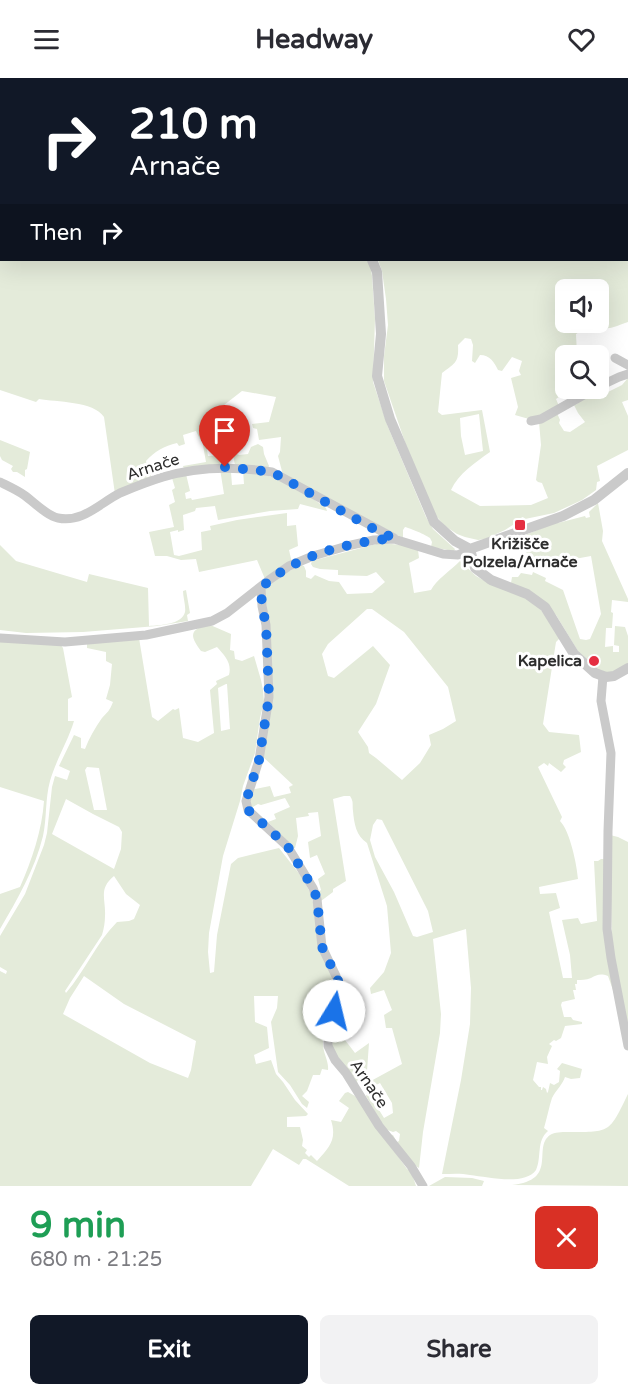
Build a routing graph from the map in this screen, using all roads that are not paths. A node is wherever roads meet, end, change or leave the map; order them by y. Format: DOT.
graph roads {
  1 [pos="372,261"];
  2 [pos="615,358"];
  3 [pos="628,365"];
  4 [pos="615,371"];
  5 [pos="628,374"];
  6 [pos="609,382"];
  7 [pos="577,399"];
  8 [pos="531,421"];
  9 [pos="628,473"];
  10 [pos="0,482"];
  11 [pos="394,538"];
  12 [pos="470,549"];
  13 [pos="261,588"];
  14 [pos="0,638"];
  15 [pos="628,668"];
  16 [pos="603,676"];
  17 [pos="628,1046"];
  18 [pos="423,1186"];
  1 -- 12 [label="street"];
  2 -- 3 [label="street"];
  4 -- 5 [label="street"];
  5 -- 6 [label="street"];
  7 -- 8 [label="street"];
  9 -- 12 [label="street"];
  10 -- 11 [label="street, Arnače"];
  11 -- 12 [label="street, Arnače"];
  11 -- 13 [label="street, Arnače"];
  12 -- 16 [label="street"];
  13 -- 14 [label="street, Arnače"];
  13 -- 18 [label="street, Arnače"];
  15 -- 16 [label="street"];
  16 -- 17 [label="street"];
}
